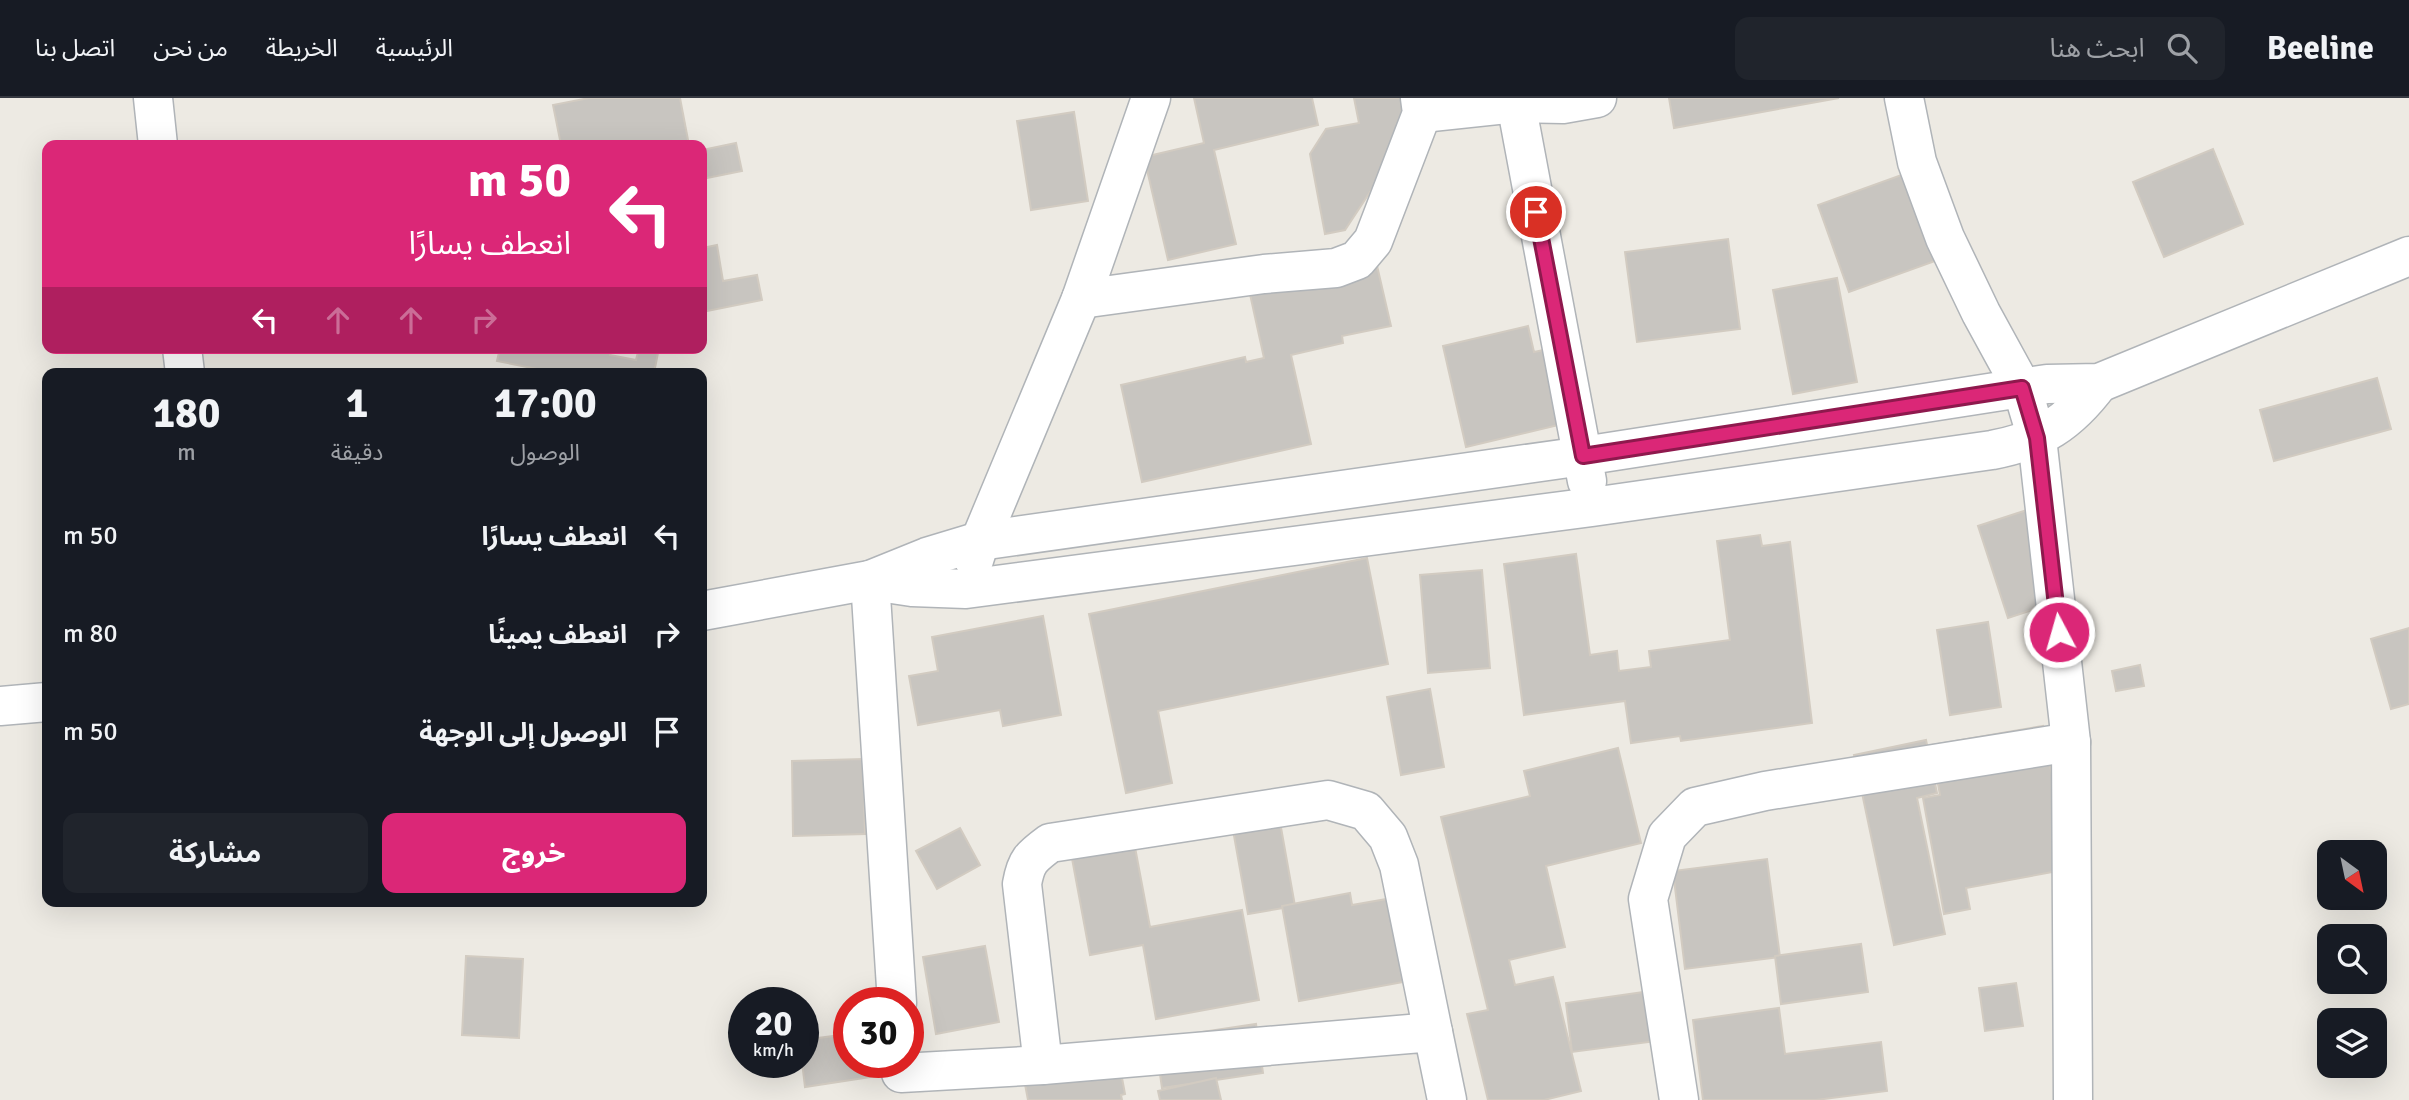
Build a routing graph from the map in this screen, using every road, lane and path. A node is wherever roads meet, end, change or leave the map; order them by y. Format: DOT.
graph roads {
  1 [pos="153,98"];
  2 [pos="1151,98"];
  3 [pos="1597,98"];
  4 [pos="1903,98"];
  5 [pos="1516,103"];
  6 [pos="1421,106"];
  7 [pos="157,140"];
  8 [pos="2409,256"];
  9 [pos="1081,299"];
  10 [pos="2099,383"];
  11 [pos="2022,388"];
  12 [pos="2037,438"];
  13 [pos="1583,456"];
  14 [pos="1592,507"];
  15 [pos="980,541"];
  16 [pos="870,580"];
  17 [pos="965,589"];
  18 [pos="707,610"];
  19 [pos="42,702"];
  20 [pos="0,706"];
  21 [pos="2071,742"];
  22 [pos="896,987"];
  23 [pos="1433,1032"];
  24 [pos="1043,1065"];
  25 [pos="924,1076"];
  26 [pos="1447,1100"];
  27 [pos="1679,1100"];
  28 [pos="2073,1100"];
  1 -- 7 [label="street"];
  2 -- 9 [label="street"];
  3 -- 5 [label="street"];
  4 -- 11 [label="street"];
  5 -- 6 [label="street"];
  5 -- 13 [label="street"];
  6 -- 9 [label="street"];
  8 -- 10 [label="street"];
  9 -- 15 [label="street"];
  10 -- 11 [label="street"];
  10 -- 12 [label="street"];
  11 -- 12 [label="street"];
  11 -- 13 [label="street"];
  12 -- 14 [label="street"];
  12 -- 21 [label="street"];
  13 -- 14 [label="street"];
  13 -- 15 [label="street"];
  14 -- 17 [label="street"];
  15 -- 16 [label="street"];
  15 -- 17 [label="street"];
  16 -- 17 [label="street"];
  16 -- 18 [label="street"];
  16 -- 22 [label="street"];
  19 -- 20 [label="street"];
  21 -- 27 [label="street"];
  21 -- 28 [label="street"];
  23 -- 24 [label="street"];
  23 -- 24 [label="street"];
  23 -- 26 [label="street"];
  24 -- 25 [label="street"];
}
